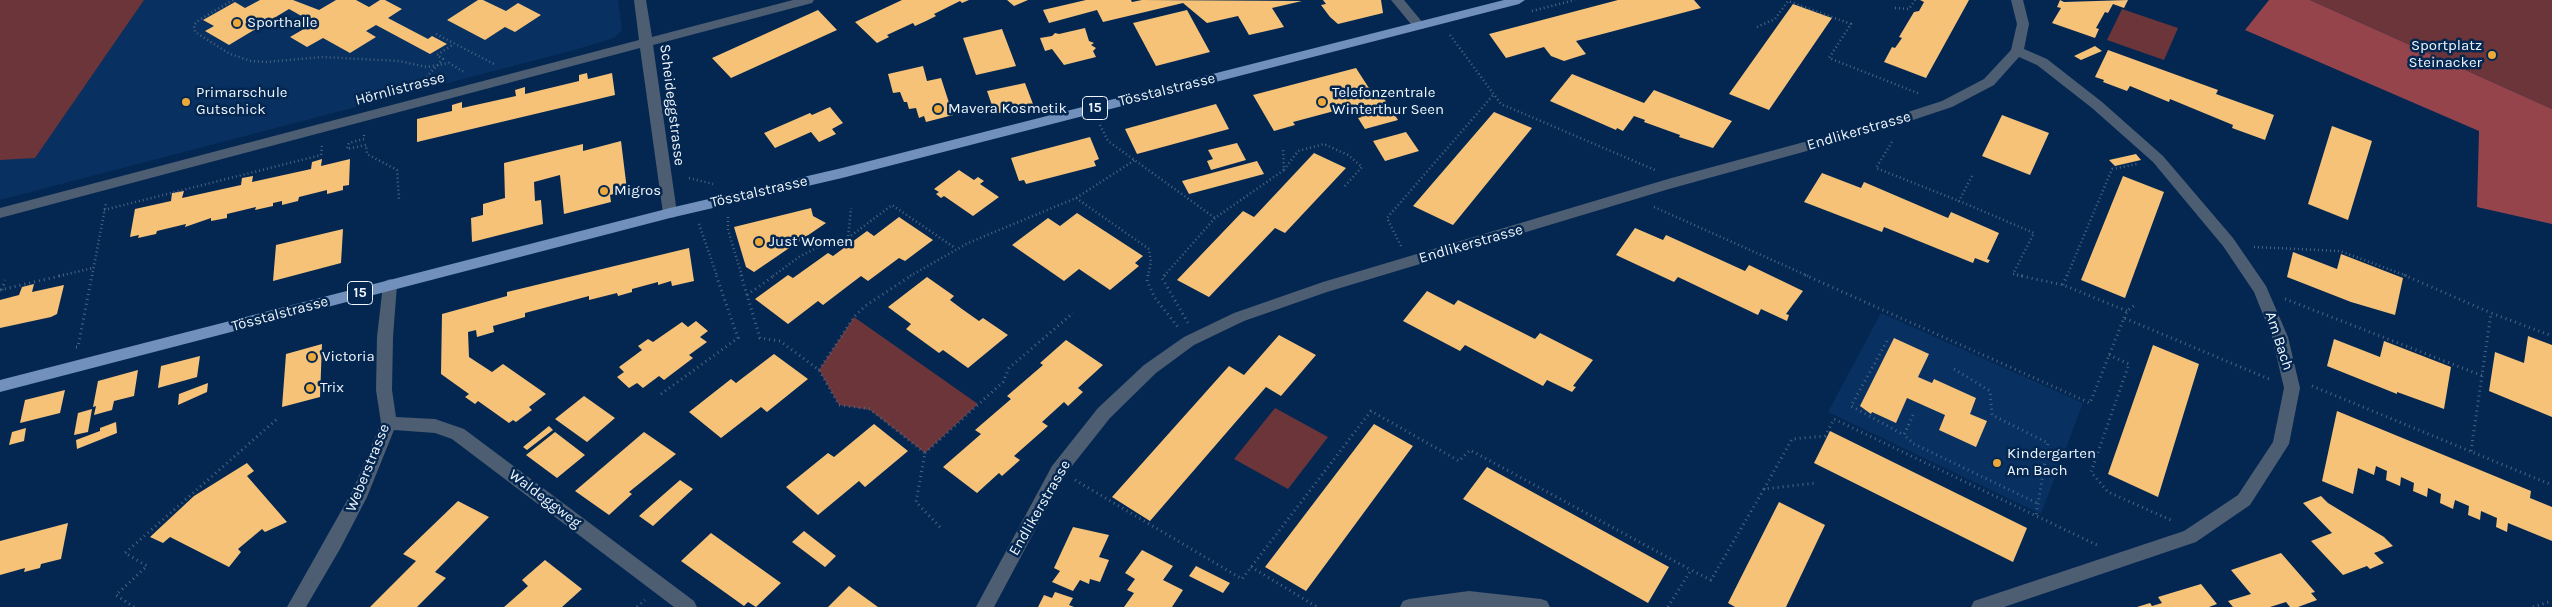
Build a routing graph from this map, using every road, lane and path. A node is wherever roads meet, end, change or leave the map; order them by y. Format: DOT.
graph roads {
  1 [pos="233,0"];
  2 [pos="640,0"];
  3 [pos="808,0"];
  4 [pos="1396,0"];
  5 [pos="1519,0"];
  6 [pos="1915,0"];
  7 [pos="2017,0"];
  8 [pos="1895,8"];
  9 [pos="1419,26"];
  10 [pos="1757,27"];
  11 [pos="1448,32"];
  12 [pos="436,34"];
  13 [pos="648,42"];
  14 [pos="454,44"];
  15 [pos="2017,51"];
  16 [pos="437,64"];
  17 [pos="470,76"];
  18 [pos="500,80"];
  19 [pos="1494,94"];
  20 [pos="1946,104"];
  21 [pos="404,105"];
  22 [pos="365,115"];
  23 [pos="1100,124"];
  24 [pos="324,126"];
  25 [pos="1892,142"];
  26 [pos="1283,148"];
  27 [pos="1309,148"];
  28 [pos="1316,152"];
  29 [pos="2158,159"];
  30 [pos="1135,160"];
  31 [pos="1284,170"];
  32 [pos="1972,176"];
  33 [pos="110,182"];
  34 [pos="1668,184"];
  35 [pos="1344,187"];
  36 [pos="1643,193"];
  37 [pos="1076,198"];
  38 [pos="399,199"];
  39 [pos="1958,201"];
  40 [pos="851,208"];
  41 [pos="104,210"];
  42 [pos="0,212"];
  43 [pos="670,213"];
  44 [pos="728,217"];
  45 [pos="1215,218"];
  46 [pos="698,224"];
  47 [pos="848,239"];
  48 [pos="2231,246"];
  49 [pos="956,249"];
  50 [pos="1409,262"];
  51 [pos="93,268"];
  52 [pos="5,280"];
  53 [pos="390,285"];
  54 [pos="2063,285"];
  55 [pos="1,290"];
  56 [pos="2261,290"];
  57 [pos="747,295"];
  58 [pos="2136,304"];
  59 [pos="2127,311"];
  60 [pos="1073,313"];
  61 [pos="2491,313"];
  62 [pos="2124,318"];
  63 [pos="2552,336"];
  64 [pos="1193,339"];
  65 [pos="1887,341"];
  66 [pos="78,347"];
  67 [pos="2109,355"];
  68 [pos="1954,369"];
  69 [pos="819,370"];
  70 [pos="2483,376"];
  71 [pos="2291,382"];
  72 [pos="0,386"];
  73 [pos="661,394"];
  74 [pos="1914,415"];
  75 [pos="277,419"];
  76 [pos="389,423"];
  77 [pos="1904,435"];
  78 [pos="2471,451"];
  79 [pos="925,453"];
  80 [pos="1058,470"];
  81 [pos="1816,483"];
  82 [pos="2552,485"];
  83 [pos="1764,489"];
  84 [pos="2039,504"];
  85 [pos="2036,516"];
  86 [pos="940,528"];
  87 [pos="2190,537"];
  88 [pos="2116,561"];
  89 [pos="1251,567"];
  90 [pos="1691,570"];
  91 [pos="2552,601"];
  92 [pos="134,607"];
  93 [pos="296,607"];
  94 [pos="688,607"];
  95 [pos="985,607"];
  96 [pos="1317,607"];
  97 [pos="1409,607"];
  98 [pos="1541,607"];
  99 [pos="1668,607"];
  100 [pos="1980,607"];
  101 [pos="2533,607"];
  1 -- 16 [label="path"];
  2 -- 13 [label="street, Scheideggstrasse"];
  3 -- 13 [label="street, Hörnlistrasse"];
  4 -- 9 [label="street"];
  5 -- 9 [label="main road, Tösstalstrasse / 15"];
  6 -- 8 [label="path"];
  7 -- 15 [label="street, Endlikerstrasse"];
  9 -- 43 [label="main road, Tösstalstrasse / 15"];
  10 -- 20 [label="path"];
  11 -- 19 [label="path"];
  12 -- 14 [label="path"];
  13 -- 18 [label="street, Hörnlistrasse"];
  13 -- 43 [label="street, Scheideggstrasse"];
  14 -- 16 [label="path"];
  14 -- 18 [label="path"];
  15 -- 20 [label="street, Endlikerstrasse"];
  15 -- 29 [label="street, Am Bach"];
  16 -- 17 [label="path"];
  16 -- 21 [label="path"];
  18 -- 21 [label="street, Hörnlistrasse"];
  19 -- 34 [label="path"];
  19 -- 50 [label="path"];
  20 -- 34 [label="street, Endlikerstrasse"];
  21 -- 22 [label="street, Hörnlistrasse"];
  22 -- 24 [label="street, Hörnlistrasse"];
  22 -- 38 [label="path"];
  23 -- 30 [label="path"];
  24 -- 33 [label="street, Hörnlistrasse"];
  24 -- 41 [label="path"];
  25 -- 39 [label="path"];
  26 -- 31 [label="path"];
  27 -- 28 [label="path"];
  27 -- 31 [label="path"];
  27 -- 35 [label="path"];
  29 -- 48 [label="street, Am Bach"];
  29 -- 54 [label="path"];
  30 -- 37 [label="path"];
  30 -- 45 [label="path"];
  31 -- 45 [label="path"];
  32 -- 39 [label="path"];
  33 -- 41 [label="path"];
  33 -- 42 [label="street, Hörnlistrasse"];
  34 -- 36 [label="street, Endlikerstrasse"];
  36 -- 50 [label="street, Endlikerstrasse"];
  36 -- 67 [label="path"];
  37 -- 49 [label="path"];
  37 -- 64 [label="path"];
  39 -- 54 [label="path"];
  40 -- 47 [label="path"];
  41 -- 51 [label="path"];
  43 -- 53 [label="main road, Tösstalstrasse / 15"];
  44 -- 57 [label="path"];
  45 -- 64 [label="path"];
  46 -- 73 [label="path"];
  47 -- 49 [label="path"];
  47 -- 57 [label="path"];
  48 -- 56 [label="street, Am Bach"];
  48 -- 61 [label="path"];
  49 -- 69 [label="path"];
  50 -- 64 [label="street, Endlikerstrasse"];
  51 -- 55 [label="path"];
  51 -- 66 [label="path"];
  52 -- 55 [label="path"];
  53 -- 72 [label="main road, Tösstalstrasse / 15"];
  53 -- 76 [label="street, Weberstrasse"];
  54 -- 59 [label="path"];
  56 -- 70 [label="path"];
  56 -- 71 [label="street, Am Bach"];
  57 -- 69 [label="path"];
  58 -- 59 [label="path"];
  59 -- 62 [label="path"];
  60 -- 79 [label="path"];
  61 -- 63 [label="path"];
  61 -- 70 [label="path"];
  62 -- 67 [label="path"];
  62 -- 71 [label="path"];
  64 -- 80 [label="street, Endlikerstrasse"];
  65 -- 77 [label="path"];
  67 -- 87 [label="path"];
  68 -- 84 [label="path"];
  69 -- 79 [label="path"];
  70 -- 78 [label="path"];
  71 -- 78 [label="path"];
  71 -- 87 [label="street, Am Bach"];
  74 -- 77 [label="path"];
  75 -- 92 [label="path"];
  76 -- 93 [label="street, Weberstrasse"];
  76 -- 94 [label="street, Waldeggweg"];
  77 -- 84 [label="path"];
  78 -- 82 [label="path"];
  79 -- 86 [label="path"];
  80 -- 89 [label="path"];
  80 -- 95 [label="street, Endlikerstrasse"];
  81 -- 83 [label="path"];
  83 -- 85 [label="path"];
  83 -- 90 [label="path"];
  84 -- 85 [label="path"];
  85 -- 88 [label="path"];
  87 -- 88 [label="street, Am Bach"];
  88 -- 100 [label="street, Am Bach"];
  89 -- 90 [label="path"];
  89 -- 96 [label="path"];
  90 -- 99 [label="path"];
  91 -- 101 [label="path"];
  97 -- 98 [label="street"];
}
